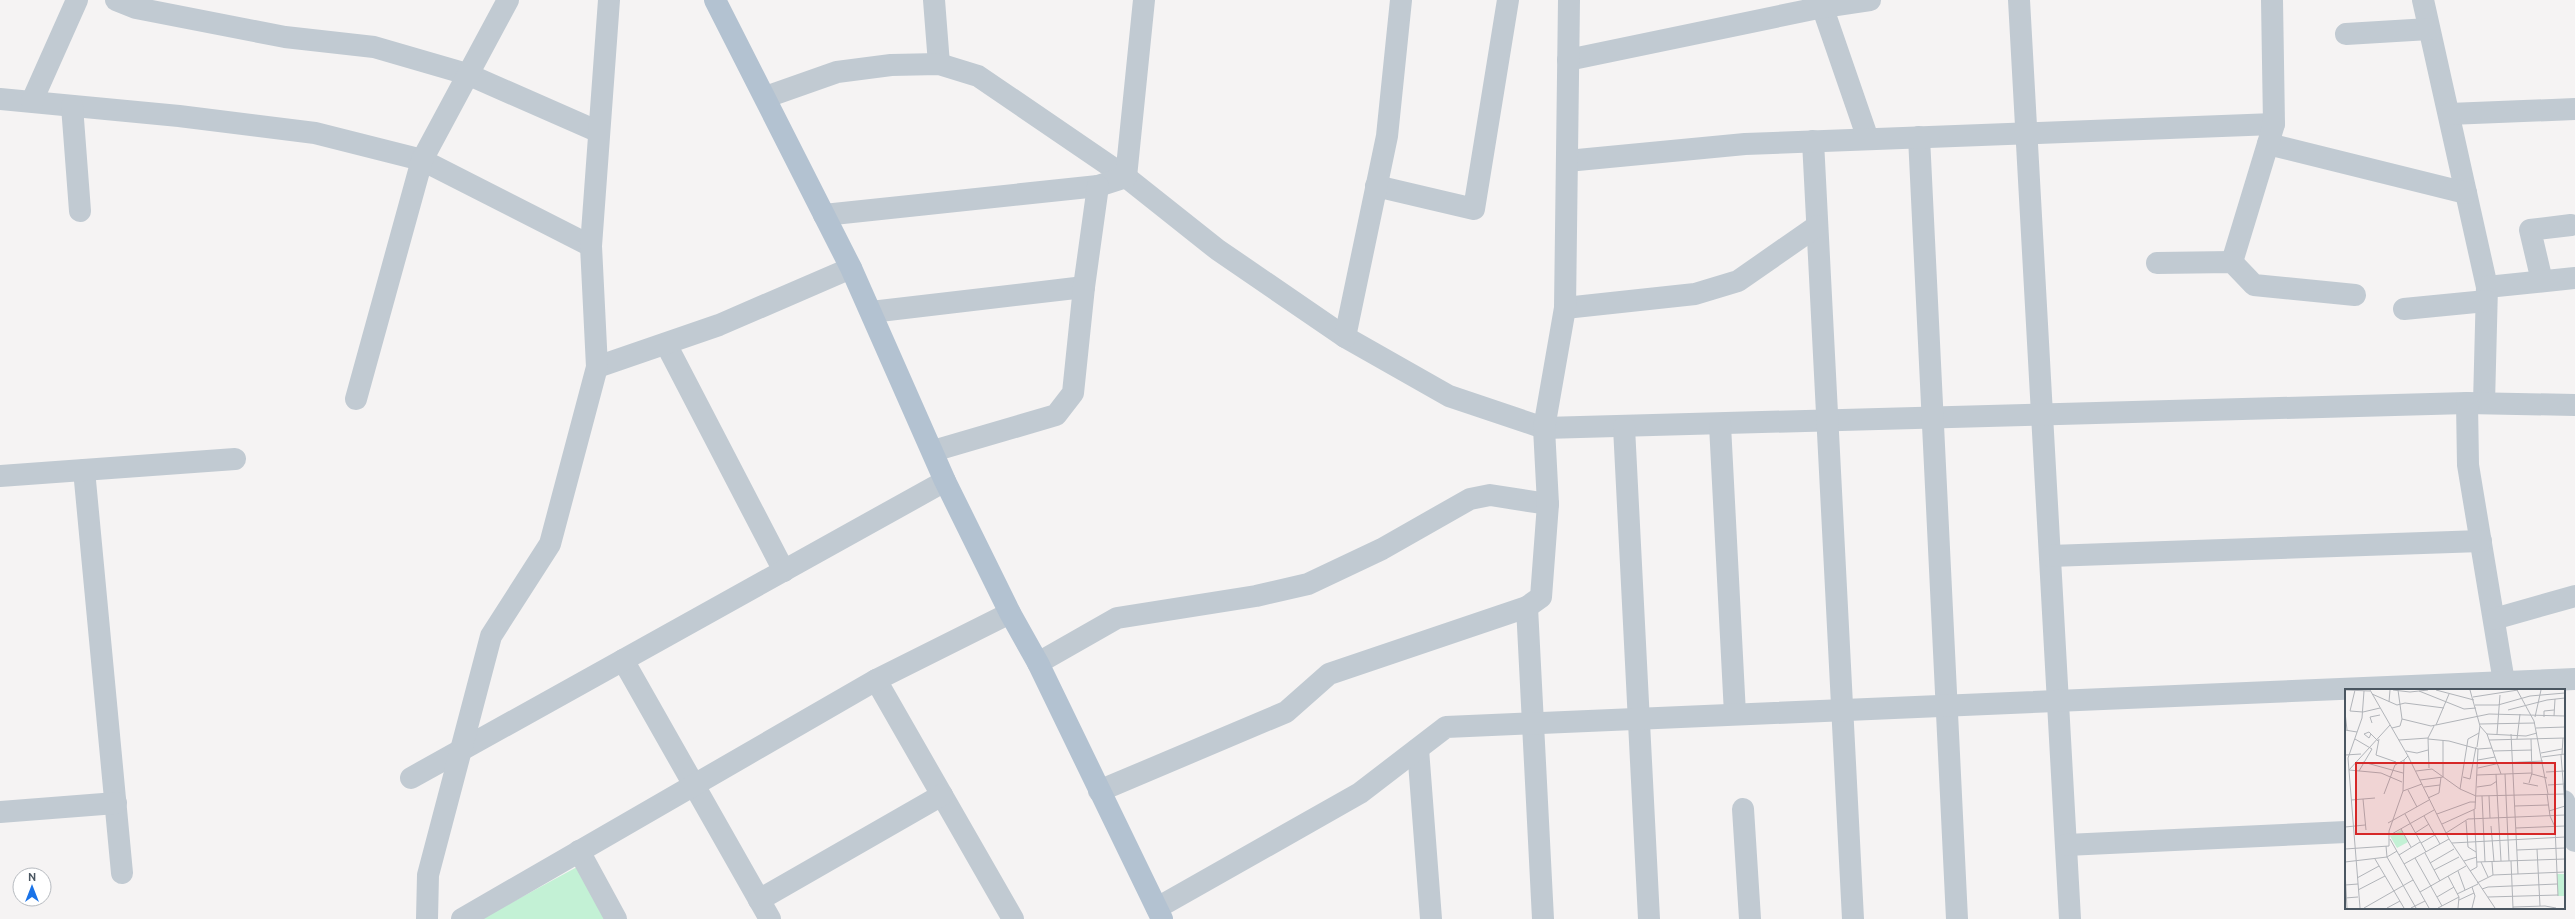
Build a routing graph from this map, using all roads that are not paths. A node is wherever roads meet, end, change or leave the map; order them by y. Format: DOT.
graph roads {
  1 [pos="77,0"];
  2 [pos="116,0"];
  3 [pos="508,0"];
  4 [pos="609,0"];
  5 [pos="715,0"];
  6 [pos="934,0"];
  7 [pos="1144,0"];
  8 [pos="1401,0"];
  9 [pos="1508,0"];
  10 [pos="1569,0"];
  11 [pos="1870,0"];
  12 [pos="2019,0"];
  13 [pos="2272,0"];
  14 [pos="2423,0"];
  15 [pos="1821,4"];
  16 [pos="2429,29"];
  17 [pos="2346,34"];
  18 [pos="1568,60"];
  19 [pos="939,64"];
  20 [pos="467,74"];
  21 [pos="766,98"];
  22 [pos="0,99"];
  23 [pos="32,101"];
  24 [pos="72,106"];
  25 [pos="2575,109"];
  26 [pos="2449,114"];
  27 [pos="599,132"];
  28 [pos="2026,133"];
  29 [pos="2271,134"];
  30 [pos="1919,137"];
  31 [pos="1868,139"];
  32 [pos="1813,141"];
  33 [pos="422,160"];
  34 [pos="1567,160"];
  35 [pos="1126,177"];
  36 [pos="1098,186"];
  37 [pos="1376,186"];
  38 [pos="2466,193"];
  39 [pos="80,211"];
  40 [pos="824,215"];
  41 [pos="1817,226"];
  42 [pos="2571,226"];
  43 [pos="591,246"];
  44 [pos="2232,262"];
  45 [pos="2157,263"];
  46 [pos="851,268"];
  47 [pos="2575,278"];
  48 [pos="2542,281"];
  49 [pos="1084,287"];
  50 [pos="2486,294"];
  51 [pos="2355,295"];
  52 [pos="1565,308"];
  53 [pos="2404,309"];
  54 [pos="871,312"];
  55 [pos="1345,337"];
  56 [pos="666,344"];
  57 [pos="597,367"];
  58 [pos="356,399"];
  59 [pos="2476,403"];
  60 [pos="2575,405"];
  61 [pos="2042,413"];
  62 [pos="1933,416"];
  63 [pos="1827,421"];
  64 [pos="1720,425"];
  65 [pos="1624,426"];
  66 [pos="1544,428"];
  67 [pos="933,451"];
  68 [pos="235,459"];
  69 [pos="84,470"];
  70 [pos="0,476"];
  71 [pos="945,481"];
  72 [pos="1548,504"];
  73 [pos="2481,541"];
  74 [pos="2050,556"];
  75 [pos="784,571"];
  76 [pos="2575,596"];
  77 [pos="1527,607"];
  78 [pos="1010,612"];
  79 [pos="2494,619"];
  80 [pos="623,660"];
  81 [pos="1038,663"];
  82 [pos="2575,678"];
  83 [pos="876,680"];
  84 [pos="2507,686"];
  85 [pos="2417,689"];
  86 [pos="2345,691"];
  87 [pos="2058,701"];
  88 [pos="1948,705"];
  89 [pos="1842,710"];
  90 [pos="1735,714"];
  91 [pos="1639,718"];
  92 [pos="1534,723"];
  93 [pos="1418,749"];
  94 [pos="461,750"];
  95 [pos="410,778"];
  96 [pos="694,785"];
  97 [pos="1099,791"];
  98 [pos="942,795"];
  99 [pos="116,803"];
  100 [pos="2565,804"];
  101 [pos="1743,809"];
  102 [pos="0,812"];
  103 [pos="2572,827"];
  104 [pos="2345,832"];
  105 [pos="2066,845"];
  106 [pos="579,851"];
  107 [pos="122,873"];
  108 [pos="759,900"];
  109 [pos="1160,914"];
  110 [pos="427,919"];
  111 [pos="462,919"];
  112 [pos="616,919"];
  113 [pos="770,919"];
  114 [pos="1013,919"];
  115 [pos="1431,919"];
  116 [pos="1543,919"];
  117 [pos="1649,919"];
  118 [pos="1750,919"];
  119 [pos="1853,919"];
  120 [pos="1957,919"];
  121 [pos="2070,919"];
  1 -- 23 [label="street"];
  2 -- 20 [label="street"];
  3 -- 20 [label="street"];
  4 -- 27 [label="street"];
  5 -- 21 [label="main road"];
  6 -- 19 [label="street"];
  7 -- 35 [label="street"];
  8 -- 37 [label="street"];
  9 -- 37 [label="street"];
  10 -- 18 [label="street"];
  11 -- 15 [label="street"];
  12 -- 28 [label="street"];
  13 -- 29 [label="street"];
  14 -- 16 [label="street"];
  15 -- 18 [label="street"];
  15 -- 31 [label="street"];
  16 -- 17 [label="street"];
  16 -- 26 [label="street"];
  18 -- 34 [label="street"];
  19 -- 21 [label="street"];
  19 -- 35 [label="street"];
  20 -- 27 [label="street"];
  20 -- 33 [label="street"];
  21 -- 40 [label="main road"];
  22 -- 23 [label="street"];
  23 -- 24 [label="street"];
  24 -- 33 [label="street"];
  24 -- 39 [label="street"];
  25 -- 26 [label="street"];
  26 -- 38 [label="street"];
  27 -- 43 [label="street"];
  28 -- 29 [label="street"];
  28 -- 30 [label="street"];
  28 -- 61 [label="street"];
  29 -- 38 [label="street"];
  29 -- 44 [label="street"];
  30 -- 31 [label="street"];
  30 -- 62 [label="street"];
  31 -- 32 [label="street"];
  32 -- 34 [label="street"];
  32 -- 41 [label="street"];
  33 -- 43 [label="street"];
  33 -- 58 [label="street"];
  34 -- 52 [label="street"];
  35 -- 36 [label="street"];
  35 -- 55 [label="street"];
  36 -- 40 [label="street"];
  36 -- 49 [label="street"];
  37 -- 55 [label="street"];
  38 -- 50 [label="street"];
  40 -- 46 [label="main road"];
  41 -- 52 [label="street"];
  41 -- 63 [label="street"];
  42 -- 48 [label="street"];
  43 -- 57 [label="street"];
  44 -- 45 [label="street"];
  44 -- 51 [label="street"];
  46 -- 54 [label="main road"];
  46 -- 56 [label="street"];
  47 -- 48 [label="street"];
  48 -- 50 [label="street"];
  49 -- 54 [label="street"];
  49 -- 67 [label="street"];
  50 -- 53 [label="street"];
  50 -- 59 [label="street"];
  52 -- 66 [label="street"];
  54 -- 67 [label="main road"];
  55 -- 66 [label="street"];
  56 -- 57 [label="street"];
  56 -- 75 [label="street"];
  57 -- 94 [label="street"];
  59 -- 60 [label="street"];
  59 -- 61 [label="street"];
  59 -- 73 [label="street"];
  61 -- 62 [label="street"];
  61 -- 74 [label="street"];
  62 -- 63 [label="street"];
  62 -- 88 [label="street"];
  63 -- 64 [label="street"];
  63 -- 89 [label="street"];
  64 -- 65 [label="street"];
  64 -- 90 [label="street"];
  65 -- 66 [label="street"];
  65 -- 91 [label="street"];
  66 -- 72 [label="street"];
  67 -- 71 [label="main road"];
  68 -- 69 [label="street"];
  69 -- 70 [label="street"];
  69 -- 99 [label="street"];
  71 -- 75 [label="street"];
  71 -- 78 [label="main road"];
  72 -- 77 [label="street"];
  72 -- 81 [label="street"];
  73 -- 74 [label="street"];
  73 -- 79 [label="street"];
  74 -- 87 [label="street"];
  75 -- 80 [label="street"];
  76 -- 79 [label="street"];
  77 -- 92 [label="street"];
  77 -- 97 [label="street"];
  78 -- 81 [label="main road"];
  78 -- 83 [label="street"];
  79 -- 84 [label="street"];
  80 -- 94 [label="street"];
  80 -- 96 [label="street"];
  81 -- 97 [label="main road"];
  82 -- 84 [label="street"];
  83 -- 96 [label="street"];
  83 -- 98 [label="street"];
  84 -- 85 [label="street"];
  86 -- 87 [label="street"];
  87 -- 88 [label="street"];
  87 -- 105 [label="street"];
  88 -- 89 [label="street"];
  88 -- 120 [label="street"];
  89 -- 90 [label="street"];
  89 -- 119 [label="street"];
  90 -- 91 [label="street"];
  91 -- 92 [label="street"];
  91 -- 117 [label="street"];
  92 -- 93 [label="street"];
  92 -- 116 [label="street"];
  93 -- 109 [label="street"];
  93 -- 115 [label="street"];
  94 -- 95 [label="street"];
  94 -- 110 [label="street"];
  96 -- 106 [label="street"];
  96 -- 108 [label="street"];
  97 -- 109 [label="main road"];
  98 -- 108 [label="street"];
  98 -- 114 [label="street"];
  99 -- 102 [label="street"];
  99 -- 107 [label="street"];
  100 -- 103 [label="street"];
  101 -- 118 [label="street"];
  104 -- 105 [label="street"];
  105 -- 121 [label="street"];
  106 -- 111 [label="street"];
  106 -- 112 [label="street"];
  108 -- 113 [label="street"];
}
